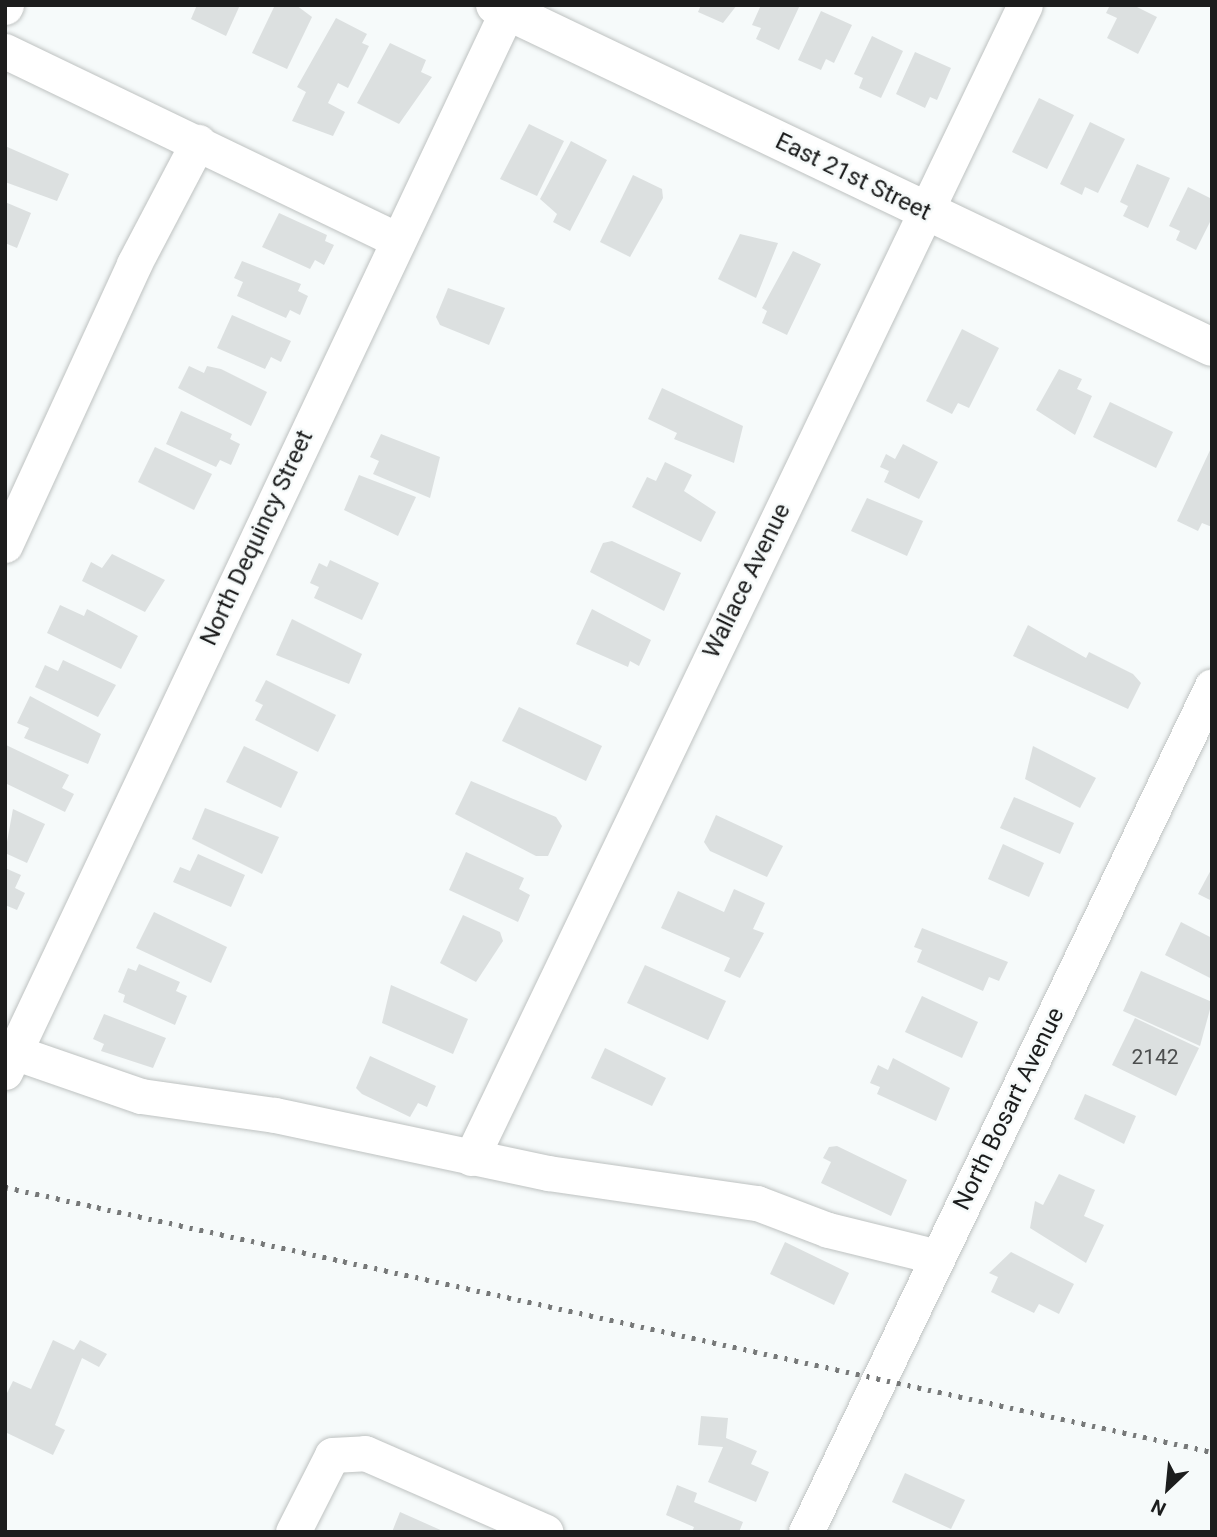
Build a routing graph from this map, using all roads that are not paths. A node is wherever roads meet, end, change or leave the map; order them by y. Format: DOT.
graph roads {
  1 [pos="1025,5"];
  2 [pos="504,7"];
  3 [pos="5,51"];
  4 [pos="198,142"];
  5 [pos="924,212"];
  6 [pos="398,240"];
  7 [pos="1212,346"];
  8 [pos="5,545"];
  9 [pos="1212,686"];
  10 [pos="9,1057"];
  11 [pos="471,1158"];
  12 [pos="938,1257"];
  13 [pos="293,1532"];
  14 [pos="546,1532"];
  15 [pos="806,1532"];
  1 -- 5 [label="street, Wallace Avenue"];
  2 -- 5 [label="main road, East 21st Street"];
  2 -- 6 [label="street, North Dequincy Street"];
  3 -- 4 [label="street"];
  4 -- 6 [label="street"];
  4 -- 8 [label="street"];
  5 -- 7 [label="main road, East 21st Street"];
  5 -- 11 [label="street, Wallace Avenue"];
  6 -- 10 [label="street, North Dequincy Street"];
  9 -- 12 [label="street, North Bosart Avenue"];
  10 -- 11 [label="street"];
  11 -- 12 [label="street"];
  12 -- 15 [label="street, North Bosart Avenue"];
  13 -- 14 [label="street"];
}
